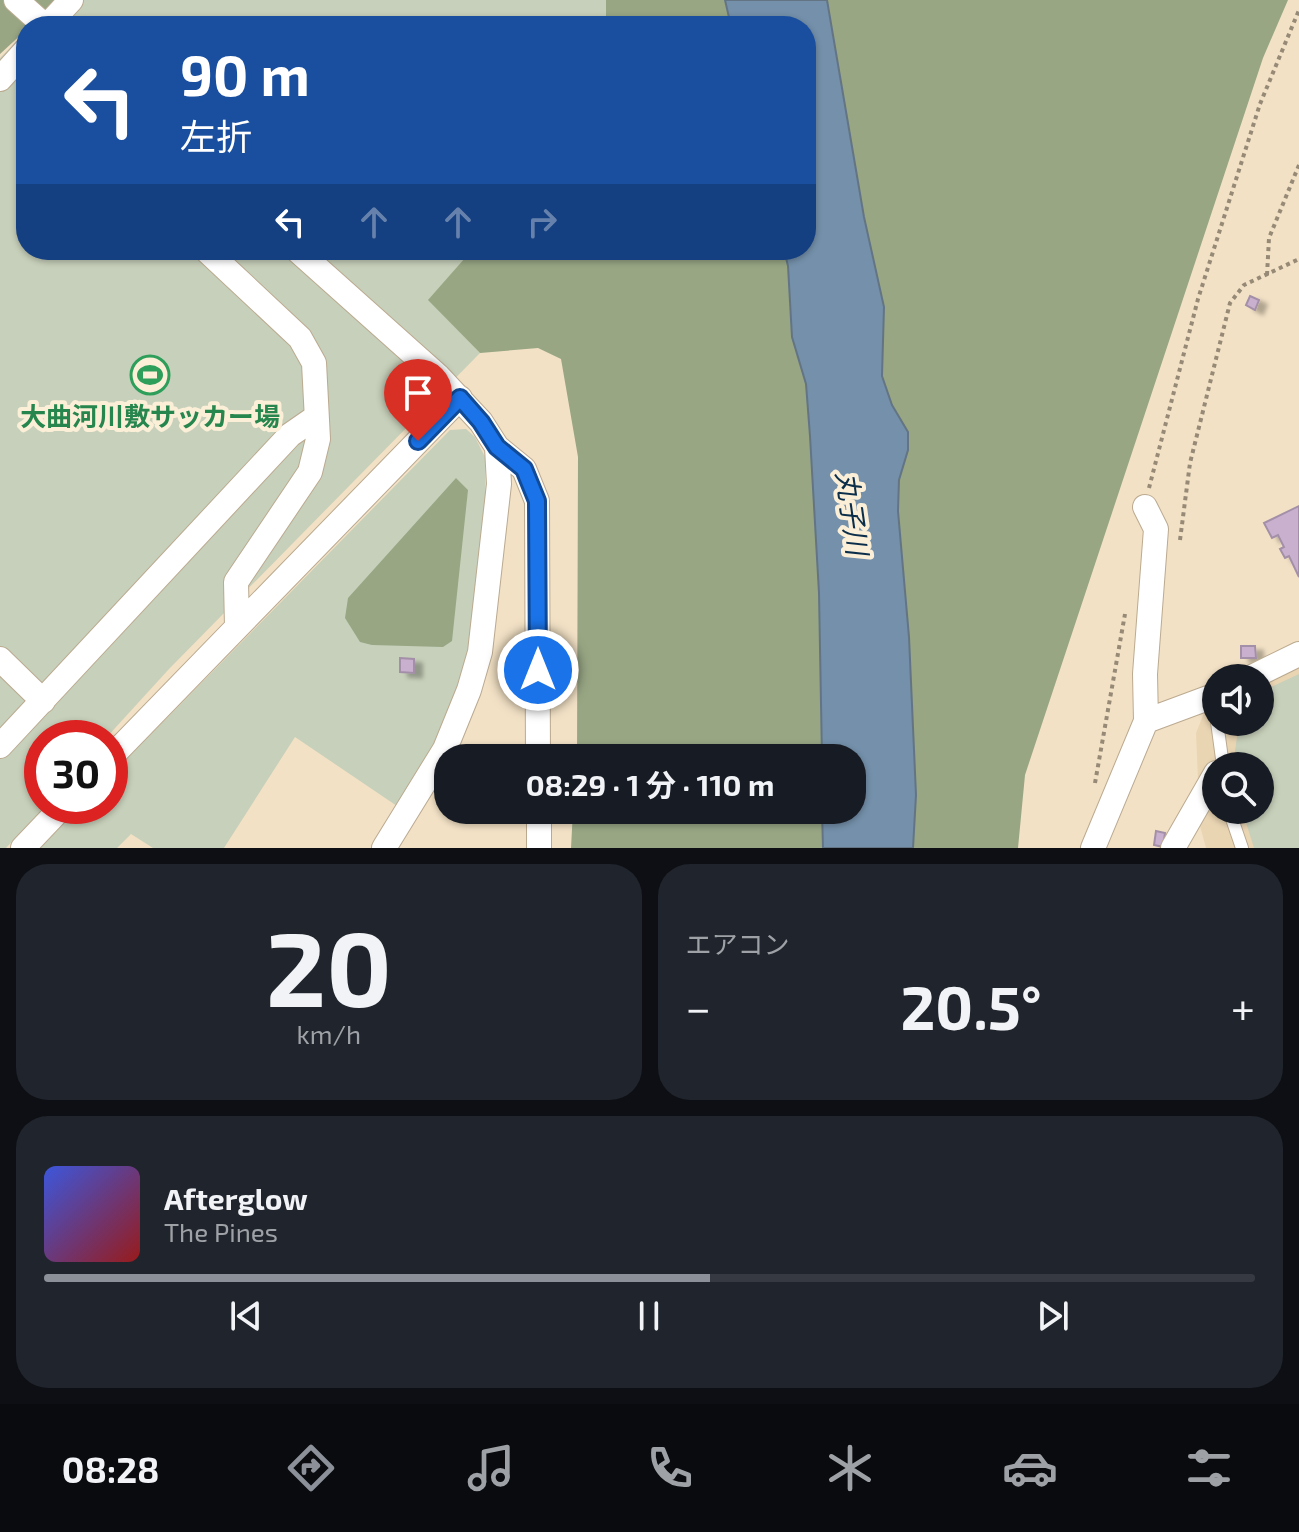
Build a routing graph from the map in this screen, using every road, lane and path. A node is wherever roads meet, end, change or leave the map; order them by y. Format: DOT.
graph roads {
  1 [pos="16,0"];
  2 [pos="71,0"];
  3 [pos="1299,10"];
  4 [pos="34,16"];
  5 [pos="56,16"];
  6 [pos="1299,165"];
  7 [pos="1299,259"];
  8 [pos="217,260"];
  9 [pos="308,260"];
  10 [pos="1267,275"];
  11 [pos="460,398"];
  12 [pos="316,417"];
  13 [pos="497,447"];
  14 [pos="1145,507"];
  15 [pos="1179,542"];
  16 [pos="1126,608"];
  17 [pos="237,626"];
  18 [pos="1299,654"];
  19 [pos="0,659"];
  20 [pos="1274,666"];
  21 [pos="43,701"];
  22 [pos="1202,706"];
  23 [pos="1146,721"];
  24 [pos="128,739"];
  25 [pos="538,744"];
  26 [pos="0,746"];
  27 [pos="1094,788"];
  28 [pos="1202,798"];
  29 [pos="46,824"];
  30 [pos="539,824"];
  31 [pos="1234,824"];
  32 [pos="23,848"];
  33 [pos="384,848"];
  34 [pos="539,848"];
  35 [pos="1093,848"];
  36 [pos="1173,848"];
  37 [pos="1242,848"];
  1 -- 4 [label="street"];
  2 -- 5 [label="street"];
  3 -- 14 [label="path"];
  6 -- 10 [label="path"];
  7 -- 10 [label="path"];
  8 -- 12 [label="street"];
  9 -- 11 [label="street"];
  10 -- 15 [label="path"];
  11 -- 13 [label="street"];
  11 -- 17 [label="street"];
  12 -- 17 [label="street"];
  12 -- 21 [label="street"];
  13 -- 25 [label="street"];
  13 -- 33 [label="street"];
  14 -- 23 [label="street"];
  16 -- 27 [label="path"];
  17 -- 24 [label="street"];
  18 -- 20 [label="street"];
  19 -- 21 [label="street"];
  21 -- 26 [label="street"];
  22 -- 23 [label="street"];
  23 -- 35 [label="street"];
  28 -- 36 [label="street"];
  29 -- 32 [label="street"];
  30 -- 34 [label="street"];
  31 -- 37 [label="lane"];
}
